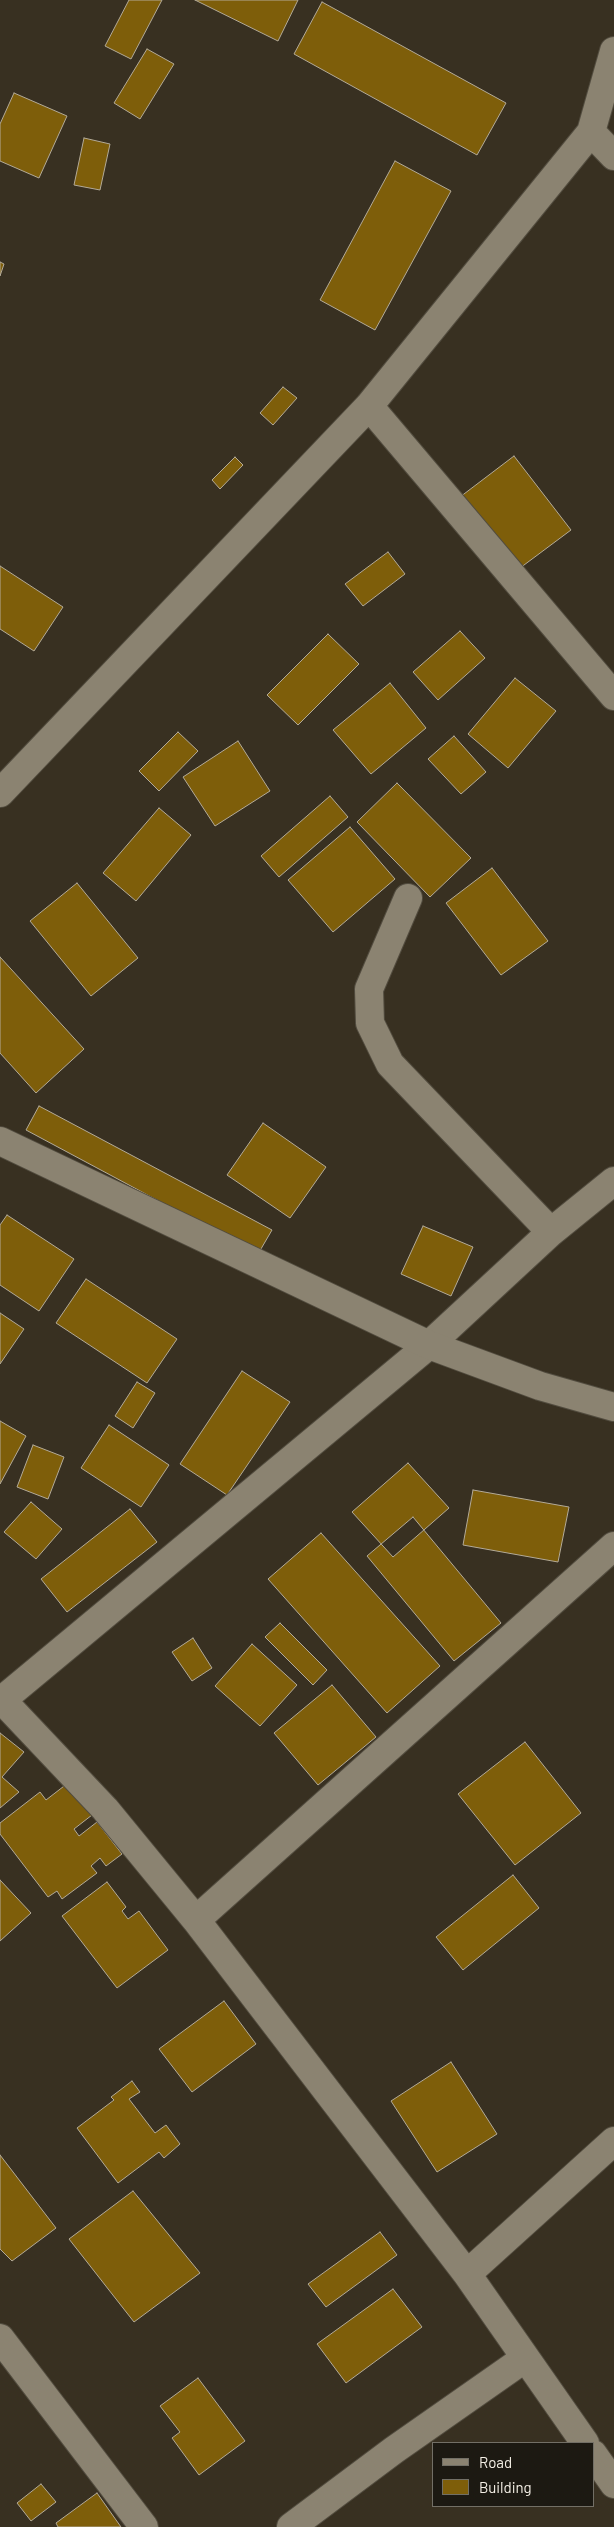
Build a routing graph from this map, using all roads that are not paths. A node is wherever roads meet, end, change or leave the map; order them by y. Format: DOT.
graph roads {
  1 [pos="614,51"];
  2 [pos="591,132"];
  3 [pos="614,156"];
  4 [pos="369,406"];
  5 [pos="614,696"];
  6 [pos="0,793"];
  7 [pos="408,898"];
  8 [pos="0,1141"];
  9 [pos="614,1181"];
  10 [pos="551,1232"];
  11 [pos="429,1345"];
  12 [pos="614,1406"];
  13 [pos="614,1546"];
  14 [pos="1,1700"];
  15 [pos="196,1920"];
  16 [pos="614,2141"];
  17 [pos="467,2274"];
  18 [pos="0,2338"];
  19 [pos="524,2359"];
  20 [pos="584,2442"];
  21 [pos="594,2455"];
  22 [pos="614,2484"];
  23 [pos="144,2527"];
  24 [pos="291,2527"];
  1 -- 2 [label="street"];
  2 -- 3 [label="street"];
  2 -- 4 [label="street"];
  4 -- 5 [label="street"];
  4 -- 6 [label="street"];
  7 -- 10 [label="street"];
  8 -- 11 [label="street"];
  9 -- 10 [label="street"];
  10 -- 11 [label="street"];
  11 -- 12 [label="street"];
  11 -- 14 [label="street"];
  13 -- 15 [label="street"];
  14 -- 15 [label="street"];
  15 -- 17 [label="street"];
  16 -- 17 [label="street"];
  17 -- 19 [label="street"];
  18 -- 23 [label="street"];
  19 -- 20 [label="street"];
  19 -- 24 [label="street"];
  21 -- 22 [label="street"];
}
